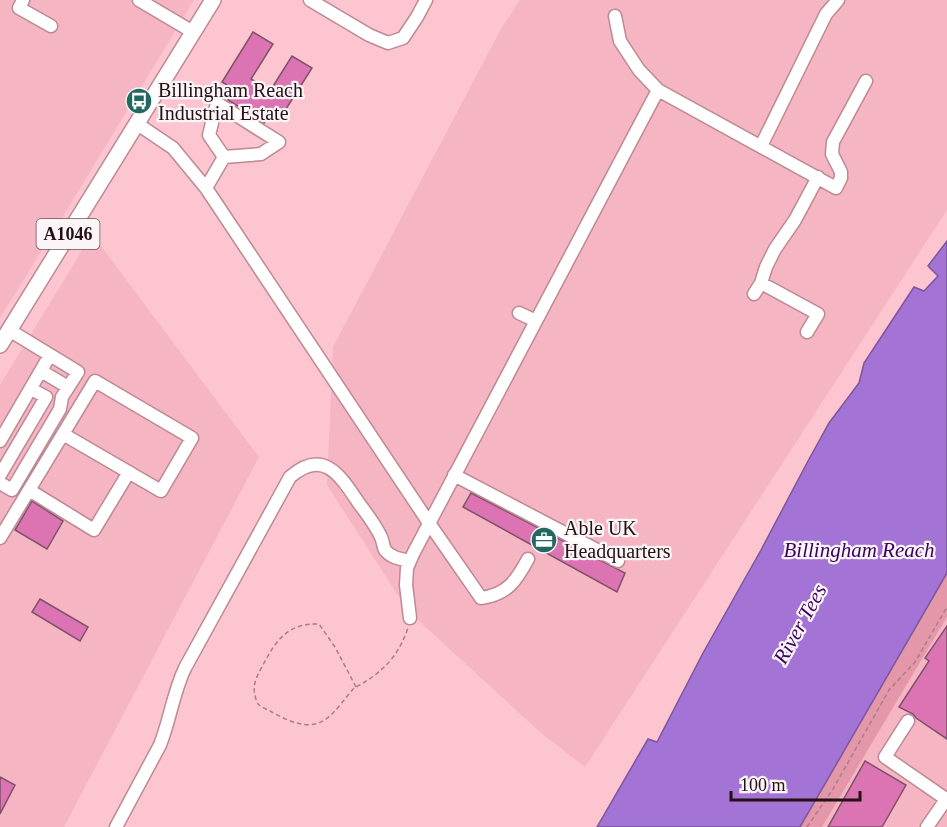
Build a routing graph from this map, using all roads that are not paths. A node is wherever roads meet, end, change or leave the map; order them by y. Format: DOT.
graph roads {
  1 [pos="23,0"];
  2 [pos="139,0"];
  3 [pos="213,0"];
  4 [pos="310,0"];
  5 [pos="426,0"];
  6 [pos="838,0"];
  7 [pos="615,16"];
  8 [pos="51,26"];
  9 [pos="193,32"];
  10 [pos="866,81"];
  11 [pos="658,90"];
  12 [pos="136,123"];
  13 [pos="761,146"];
  14 [pos="224,157"];
  15 [pos="818,177"];
  16 [pos="206,188"];
  17 [pos="761,283"];
  18 [pos="754,294"];
  19 [pos="519,313"];
  20 [pos="536,321"];
  21 [pos="9,330"];
  22 [pos="807,332"];
  23 [pos="0,345"];
  24 [pos="50,355"];
  25 [pos="41,371"];
  26 [pos="68,387"];
  27 [pos="31,388"];
  28 [pos="63,434"];
  29 [pos="0,441"];
  30 [pos="129,472"];
  31 [pos="0,475"];
  32 [pos="454,475"];
  33 [pos="0,483"];
  34 [pos="29,490"];
  35 [pos="417,505"];
  36 [pos="436,509"];
  37 [pos="429,523"];
  38 [pos="0,538"];
  39 [pos="412,557"];
  40 [pos="528,559"];
  41 [pos="618,561"];
  42 [pos="410,618"];
  43 [pos="908,721"];
  44 [pos="947,799"];
  45 [pos="116,827"];
  46 [pos="927,827"];
  1 -- 8 [label="street"];
  2 -- 9 [label="street"];
  3 -- 9 [label="main road, A1046"];
  4 -- 5 [label="street"];
  6 -- 13 [label="street"];
  7 -- 11 [label="street"];
  9 -- 12 [label="main road, A1046"];
  10 -- 15 [label="street"];
  11 -- 13 [label="street"];
  11 -- 20 [label="street"];
  12 -- 16 [label="street"];
  12 -- 21 [label="main road, A1046"];
  13 -- 15 [label="street"];
  14 -- 14 [label="street"];
  14 -- 16 [label="street"];
  15 -- 17 [label="street"];
  16 -- 35 [label="street"];
  17 -- 18 [label="street"];
  17 -- 22 [label="street"];
  19 -- 20 [label="street"];
  20 -- 32 [label="street"];
  21 -- 23 [label="main road, A1046"];
  21 -- 24 [label="street"];
  24 -- 25 [label="street"];
  24 -- 26 [label="street"];
  25 -- 26 [label="street"];
  25 -- 27 [label="street"];
  26 -- 33 [label="street"];
  27 -- 29 [label="street"];
  27 -- 31 [label="street"];
  28 -- 30 [label="street"];
  28 -- 30 [label="street"];
  28 -- 34 [label="street"];
  30 -- 34 [label="street"];
  32 -- 36 [label="street"];
  32 -- 41 [label="street"];
  34 -- 38 [label="street"];
  35 -- 36 [label="street"];
  35 -- 37 [label="street"];
  36 -- 37 [label="street"];
  37 -- 39 [label="street"];
  37 -- 40 [label="street"];
  39 -- 42 [label="street"];
  39 -- 45 [label="street"];
  43 -- 44 [label="street"];
  44 -- 46 [label="street"];
}
